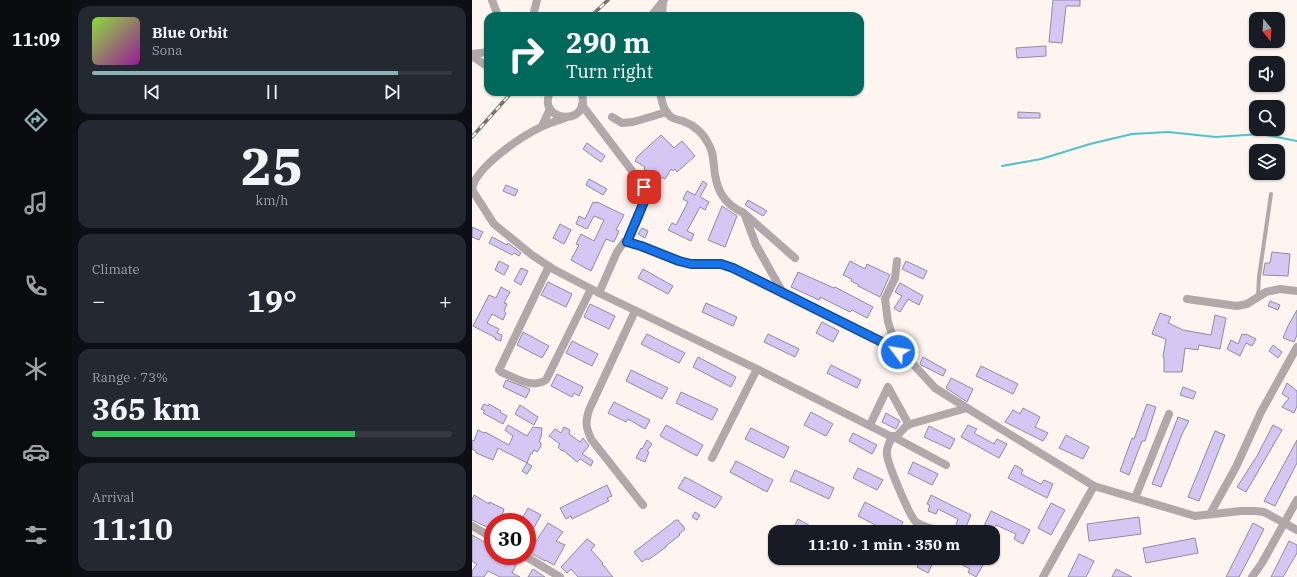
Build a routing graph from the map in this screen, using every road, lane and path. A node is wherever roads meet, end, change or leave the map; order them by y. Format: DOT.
graph roads {
  1 [pos="492,0"];
  2 [pos="537,0"];
  3 [pos="664,0"];
  4 [pos="496,12"];
  5 [pos="534,12"];
  6 [pos="654,12"];
  7 [pos="662,12"];
  8 [pos="484,53"];
  9 [pos="472,55"];
  10 [pos="484,64"];
  11 [pos="549,96"];
  12 [pos="582,96"];
  13 [pos="585,96"];
  14 [pos="661,96"];
  15 [pos="583,103"];
  16 [pos="550,108"];
  17 [pos="667,112"];
  18 [pos="612,117"];
  19 [pos="565,118"];
  20 [pos="542,126"];
  21 [pos="1271,194"];
  22 [pos="744,213"];
  23 [pos="627,242"];
  24 [pos="795,258"];
  25 [pos="898,261"];
  26 [pos="549,266"];
  27 [pos="591,289"];
  28 [pos="1297,291"];
  29 [pos="599,293"];
  30 [pos="783,293"];
  31 [pos="1258,297"];
  32 [pos="1187,299"];
  33 [pos="635,311"];
  34 [pos="1297,347"];
  35 [pos="898,352"];
  36 [pos="757,369"];
  37 [pos="967,408"];
  38 [pos="1169,414"];
  39 [pos="870,425"];
  40 [pos="909,425"];
  41 [pos="892,436"];
  42 [pos="712,458"];
  43 [pos="946,465"];
  44 [pos="1094,486"];
  45 [pos="1135,498"];
  46 [pos="1297,500"];
  47 [pos="643,505"];
  48 [pos="1210,514"];
  49 [pos="1285,524"];
  50 [pos="922,525"];
  51 [pos="472,526"];
  52 [pos="1297,530"];
  53 [pos="484,533"];
  54 [pos="536,563"];
  55 [pos="560,577"];
  56 [pos="1043,577"];
  57 [pos="1252,577"];
  1 -- 4 [label="street"];
  2 -- 5 [label="street"];
  3 -- 6 [label="street"];
  3 -- 7 [label="street"];
  8 -- 9 [label="street"];
  9 -- 10 [label="street"];
  11 -- 16 [label="street"];
  12 -- 15 [label="street"];
  13 -- 15 [label="street"];
  14 -- 17 [label="street"];
  15 -- 19 [label="street"];
  15 -- 23 [label="street"];
  16 -- 19 [label="street"];
  16 -- 20 [label="street"];
  17 -- 18 [label="street"];
  17 -- 22 [label="street"];
  19 -- 20 [label="street"];
  20 -- 26 [label="street"];
  21 -- 31 [label="lane"];
  22 -- 24 [label="street"];
  22 -- 30 [label="street"];
  23 -- 29 [label="street"];
  23 -- 30 [label="street"];
  25 -- 35 [label="street"];
  26 -- 27 [label="street"];
  26 -- 27 [label="street"];
  27 -- 29 [label="street"];
  28 -- 31 [label="street"];
  29 -- 33 [label="street"];
  30 -- 35 [label="street"];
  31 -- 32 [label="street"];
  33 -- 36 [label="street"];
  33 -- 47 [label="street"];
  34 -- 48 [label="street"];
  35 -- 37 [label="street"];
  36 -- 39 [label="street"];
  36 -- 42 [label="street"];
  37 -- 40 [label="street"];
  37 -- 44 [label="street"];
  38 -- 45 [label="street"];
  39 -- 40 [label="street"];
  39 -- 41 [label="street"];
  40 -- 41 [label="street"];
  41 -- 43 [label="street"];
  41 -- 50 [label="street"];
  44 -- 45 [label="street"];
  44 -- 56 [label="street"];
  45 -- 48 [label="street"];
  46 -- 49 [label="street"];
  48 -- 49 [label="street"];
  49 -- 52 [label="street"];
  49 -- 57 [label="street"];
  51 -- 53 [label="street"];
  54 -- 55 [label="street"];
}
